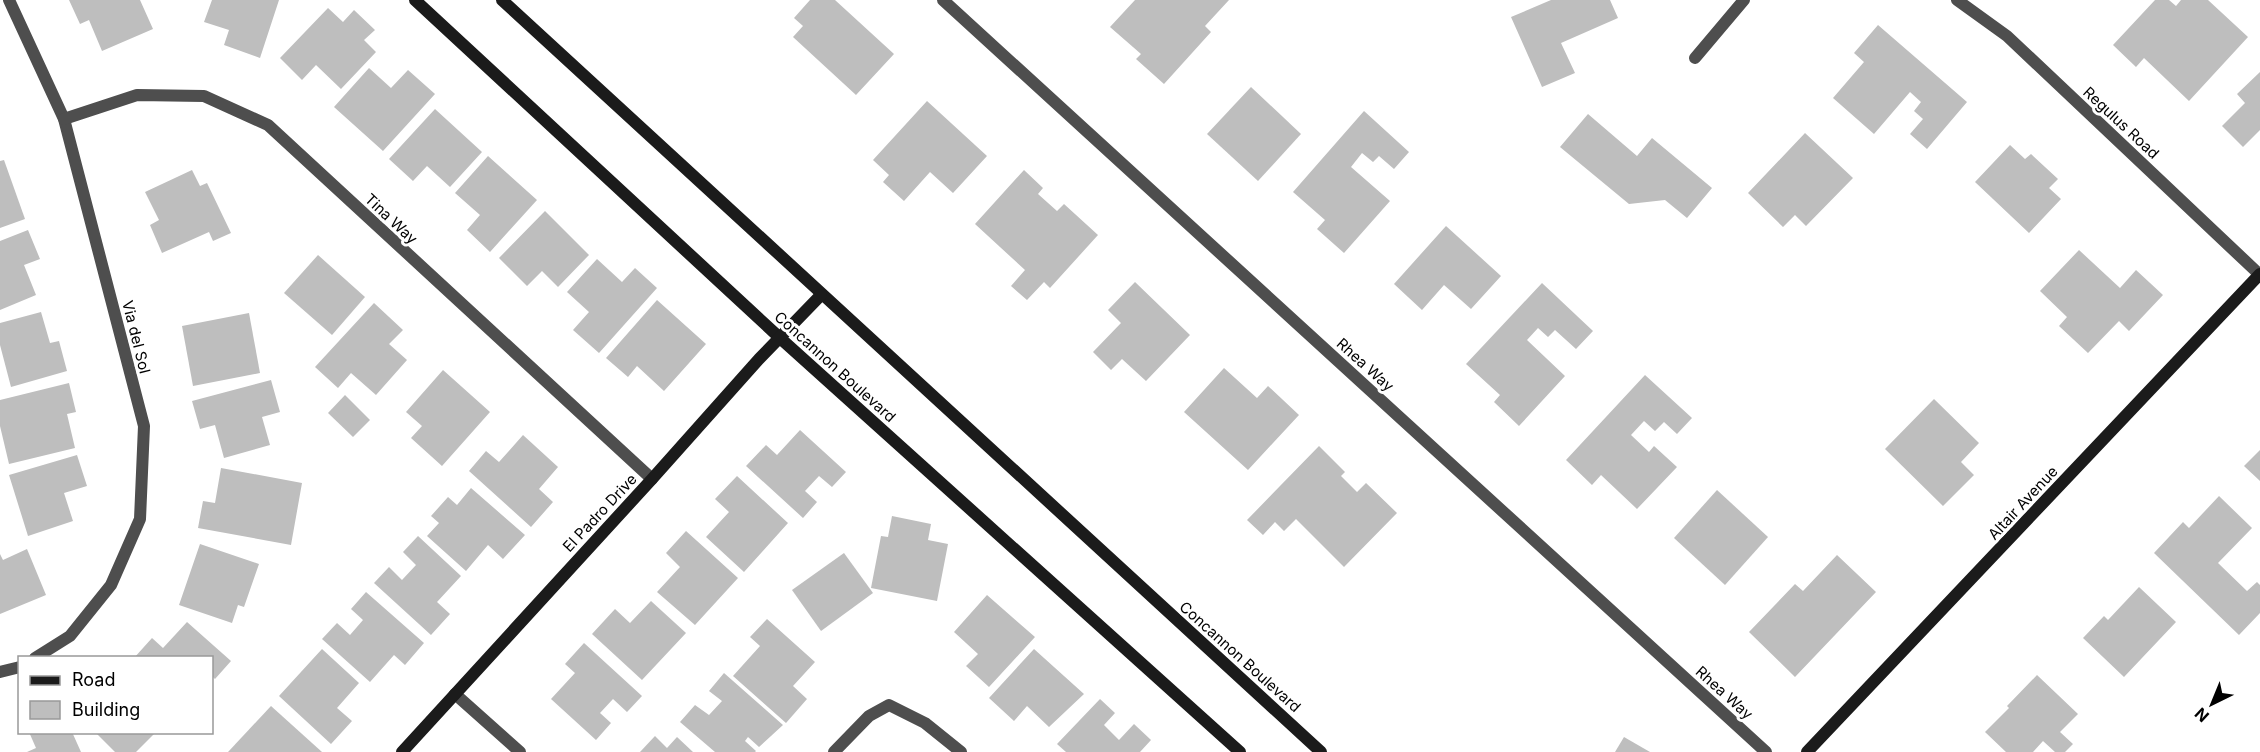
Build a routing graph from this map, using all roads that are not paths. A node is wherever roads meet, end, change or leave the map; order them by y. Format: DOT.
graph roads {
  1 [pos="9,0"];
  2 [pos="415,0"];
  3 [pos="502,0"];
  4 [pos="943,0"];
  5 [pos="1744,0"];
  6 [pos="1957,0"];
  7 [pos="1695,58"];
  8 [pos="64,119"];
  9 [pos="2260,274"];
  10 [pos="821,295"];
  11 [pos="780,338"];
  12 [pos="652,479"];
  13 [pos="37,656"];
  14 [pos="18,668"];
  15 [pos="0,672"];
  16 [pos="455,694"];
  17 [pos="402,752"];
  18 [pos="520,752"];
  19 [pos="834,752"];
  20 [pos="961,752"];
  21 [pos="1240,752"];
  22 [pos="1321,752"];
  23 [pos="1766,752"];
  24 [pos="1807,752"];
  1 -- 8 [label="street, Via del Sol"];
  2 -- 11 [label="main road, Concannon Boulevard"];
  3 -- 10 [label="main road, Concannon Boulevard"];
  4 -- 23 [label="street, Rhea Way"];
  5 -- 7 [label="street"];
  6 -- 9 [label="street, Regulus Road"];
  8 -- 12 [label="street, Tina Way"];
  8 -- 13 [label="street, Via del Sol"];
  9 -- 24 [label="main road, Altair Avenue"];
  10 -- 11 [label="main road, El Padro Drive"];
  10 -- 22 [label="main road, Concannon Boulevard"];
  11 -- 12 [label="main road, El Padro Drive"];
  11 -- 21 [label="main road, Concannon Boulevard"];
  12 -- 16 [label="main road, El Padro Drive"];
  14 -- 15 [label="street"];
  16 -- 17 [label="main road, El Padro Drive"];
  16 -- 18 [label="street"];
  19 -- 20 [label="street"];
}
